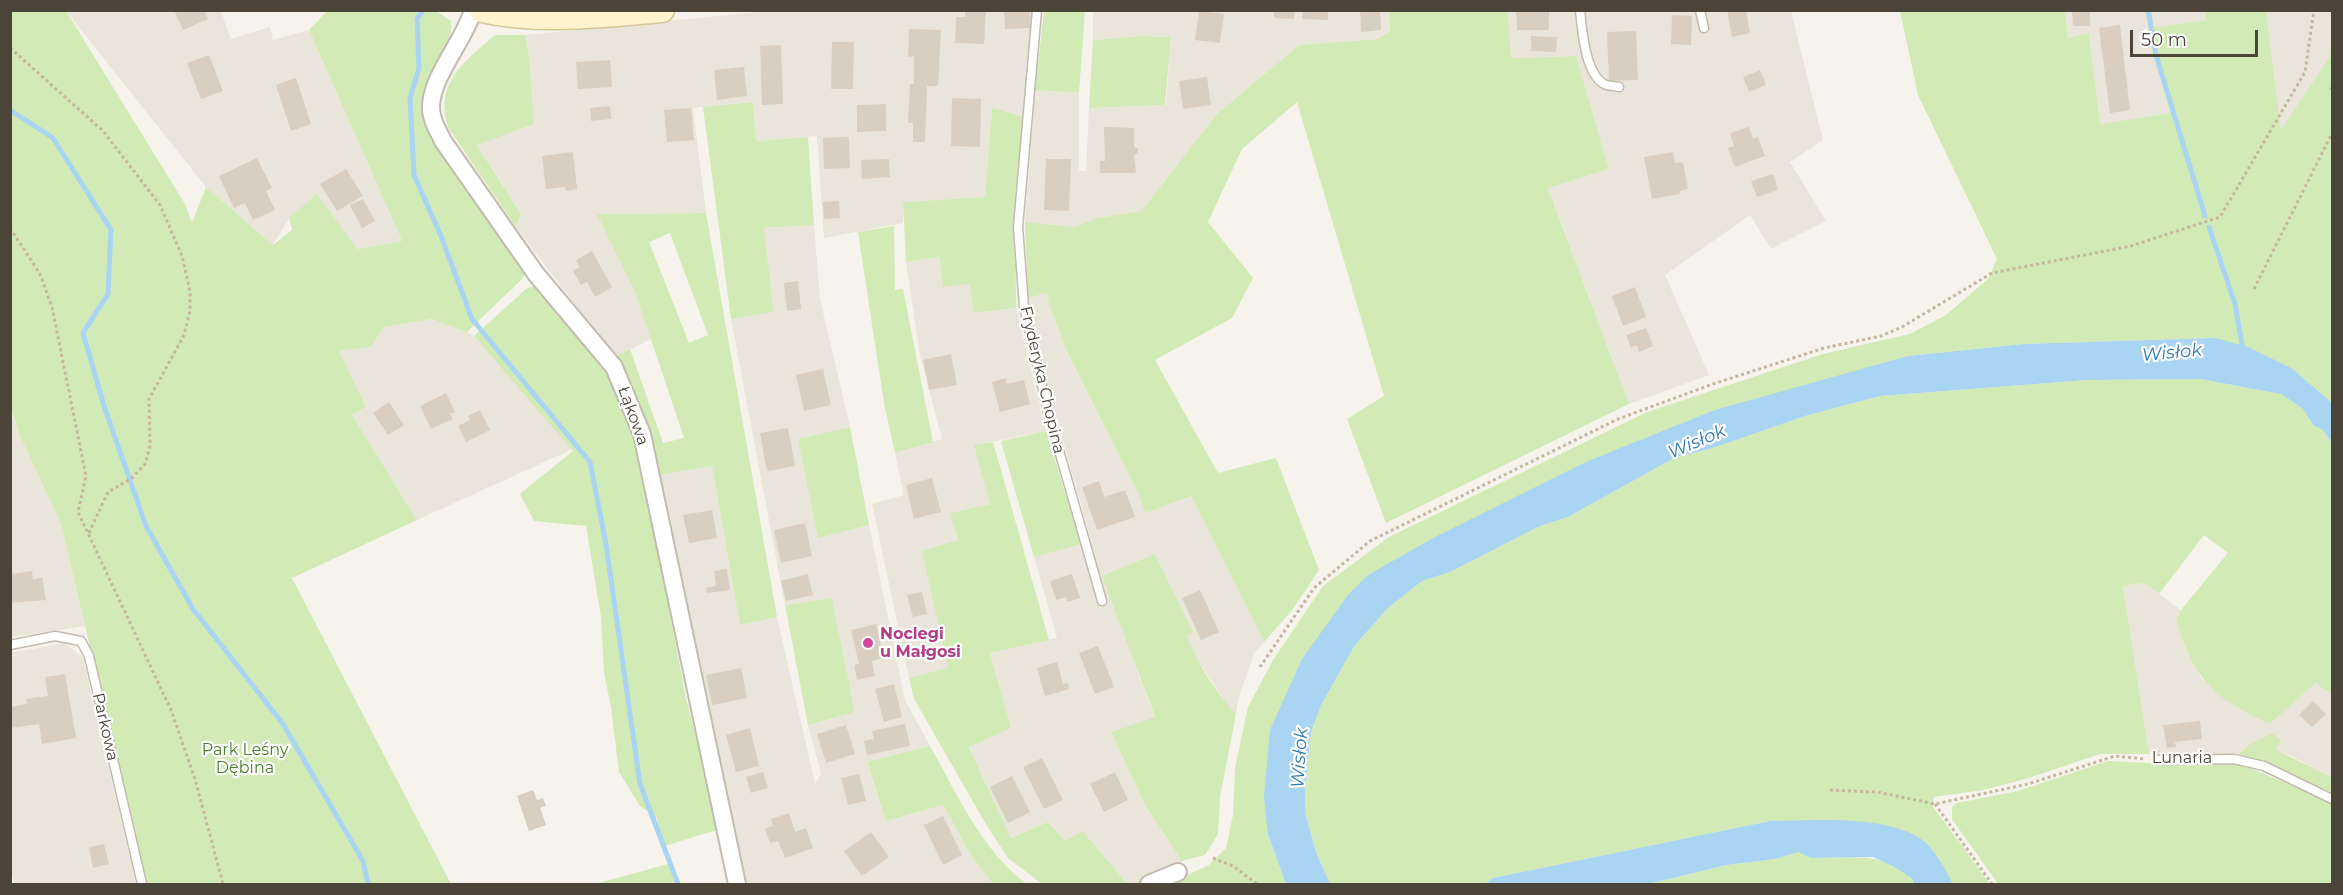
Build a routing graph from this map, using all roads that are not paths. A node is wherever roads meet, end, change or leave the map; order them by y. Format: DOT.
graph roads {
  1 [pos="473,10"];
  2 [pos="662,10"];
  3 [pos="1036,10"];
  4 [pos="1580,10"];
  5 [pos="1700,10"];
  6 [pos="496,12"];
  7 [pos="623,12"];
  8 [pos="539,14"];
  9 [pos="1704,28"];
  10 [pos="1619,87"];
  11 [pos="1102,601"];
  12 [pos="10,645"];
  13 [pos="2157,760"];
  14 [pos="2332,799"];
  15 [pos="1178,872"];
  16 [pos="142,885"];
  17 [pos="737,885"];
  18 [pos="1149,885"];
  1 -- 17 [label="street, Łąkowa"];
  2 -- 7 [label="street"];
  3 -- 11 [label="lane, Fryderyka Chopina"];
  4 -- 10 [label="lane"];
  5 -- 9 [label="lane"];
  6 -- 8 [label="street"];
  7 -- 8 [label="street"];
  12 -- 16 [label="lane, Parkowa"];
  13 -- 14 [label="lane, Lunaria"];
  15 -- 18 [label="street"];
}
